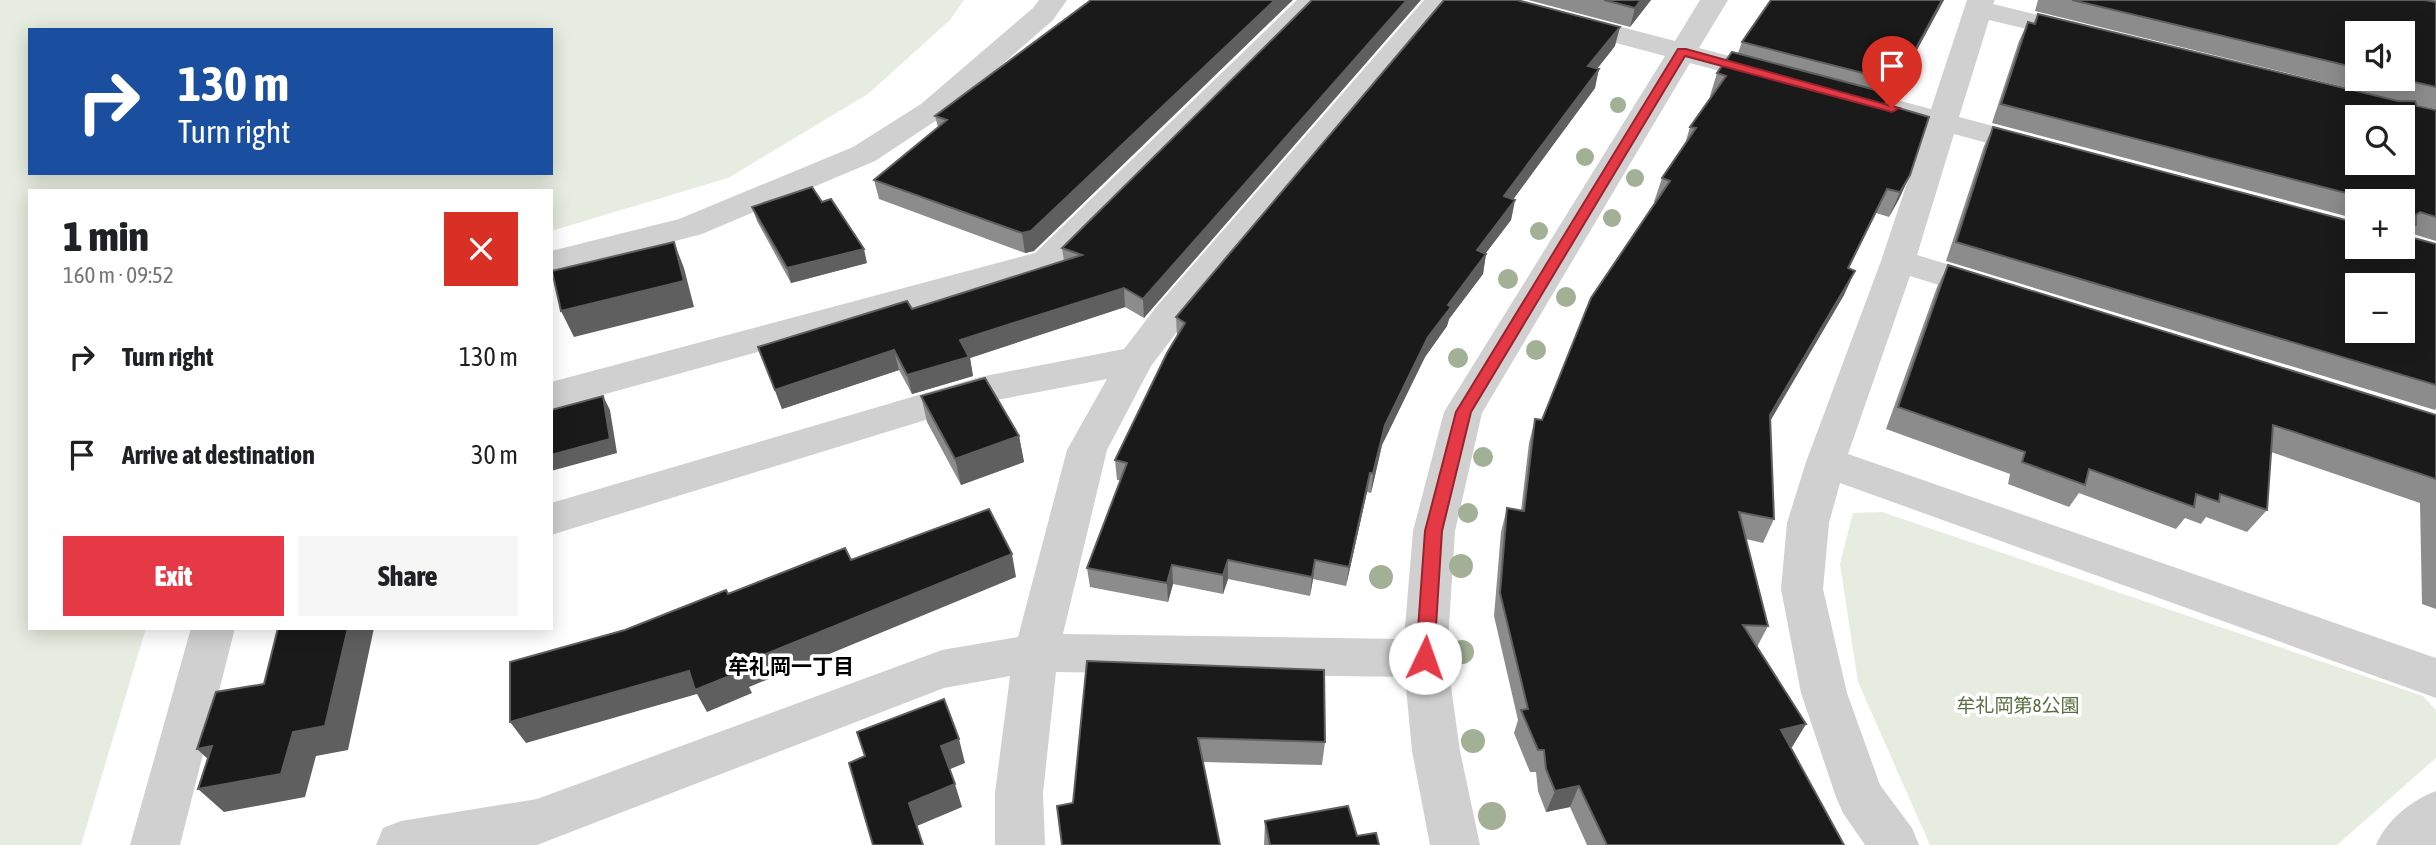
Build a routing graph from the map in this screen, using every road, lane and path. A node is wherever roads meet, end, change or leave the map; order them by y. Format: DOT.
graph roads {
  1 [pos="1054,0"];
  2 [pos="1313,0"];
  3 [pos="1439,0"];
  4 [pos="1487,0"];
  5 [pos="1714,0"];
  6 [pos="1980,5"];
  7 [pos="2113,42"];
  8 [pos="1682,52"];
  9 [pos="1803,84"];
  10 [pos="1854,98"];
  11 [pos="1944,122"];
  12 [pos="2064,154"];
  13 [pos="553,261"];
  14 [pos="1898,261"];
  15 [pos="2029,301"];
  16 [pos="1136,360"];
  17 [pos="553,395"];
  18 [pos="1826,462"];
  19 [pos="553,518"];
  20 [pos="213,630"];
  21 [pos="1036,653"];
  22 [pos="1425,658"];
  23 [pos="2436,678"];
  24 [pos="2436,814"];
  25 [pos="155,845"];
  26 [pos="401,845"];
  27 [pos="1020,845"];
  28 [pos="1455,845"];
  29 [pos="1894,845"];
  30 [pos="2401,845"];
  1 -- 13 [label="street"];
  2 -- 17 [label="street"];
  3 -- 16 [label="street"];
  4 -- 8 [label="street"];
  5 -- 8 [label="street"];
  6 -- 7 [label="street"];
  6 -- 11 [label="street"];
  8 -- 9 [label="street"];
  8 -- 22 [label="street"];
  10 -- 11 [label="street"];
  11 -- 12 [label="street"];
  11 -- 14 [label="street"];
  14 -- 15 [label="street"];
  14 -- 18 [label="street"];
  16 -- 19 [label="street"];
  16 -- 21 [label="street"];
  18 -- 23 [label="street"];
  18 -- 29 [label="street"];
  20 -- 25 [label="street"];
  21 -- 22 [label="street"];
  21 -- 26 [label="street"];
  21 -- 27 [label="street"];
  22 -- 28 [label="street"];
  24 -- 30 [label="street"];
}
